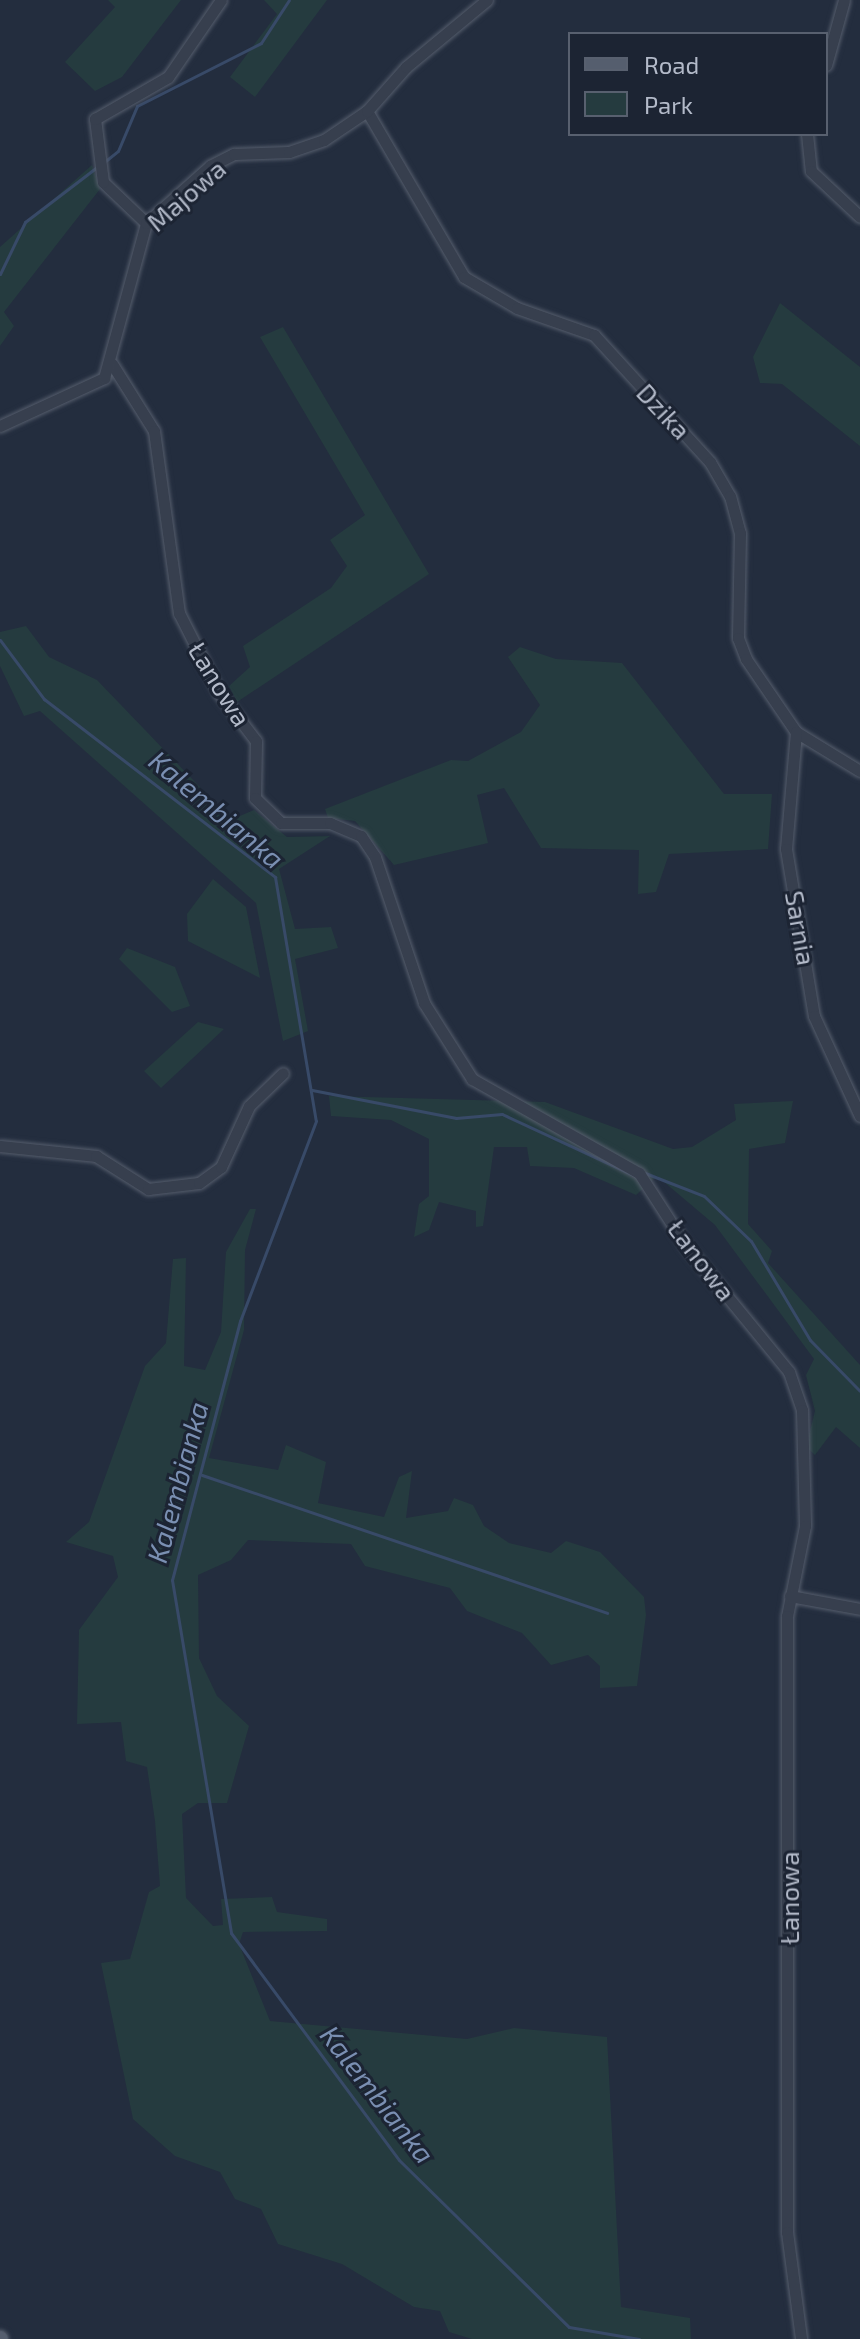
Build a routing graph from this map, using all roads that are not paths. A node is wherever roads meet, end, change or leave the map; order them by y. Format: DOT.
graph roads {
  1 [pos="221,0"];
  2 [pos="487,0"];
  3 [pos="844,0"];
  4 [pos="828,58"];
  5 [pos="367,111"];
  6 [pos="807,136"];
  7 [pos="860,217"];
  8 [pos="146,223"];
  9 [pos="112,364"];
  10 [pos="0,426"];
  11 [pos="796,732"];
  12 [pos="860,771"];
  13 [pos="283,1073"];
  14 [pos="860,1116"];
  15 [pos="0,1146"];
  16 [pos="790,1596"];
  17 [pos="860,1609"];
  18 [pos="801,2339"];
  1 -- 8 [label="street"];
  2 -- 5 [label="street, Majowa"];
  3 -- 4 [label="street"];
  5 -- 8 [label="street, Majowa"];
  5 -- 11 [label="street, Dzika"];
  6 -- 7 [label="street"];
  8 -- 9 [label="street, Majowa"];
  9 -- 10 [label="street"];
  9 -- 16 [label="street, Łanowa"];
  11 -- 12 [label="street, Dzika"];
  11 -- 14 [label="street, Sarnia"];
  13 -- 15 [label="street"];
  16 -- 17 [label="street"];
  16 -- 18 [label="street, Łanowa"];
}
